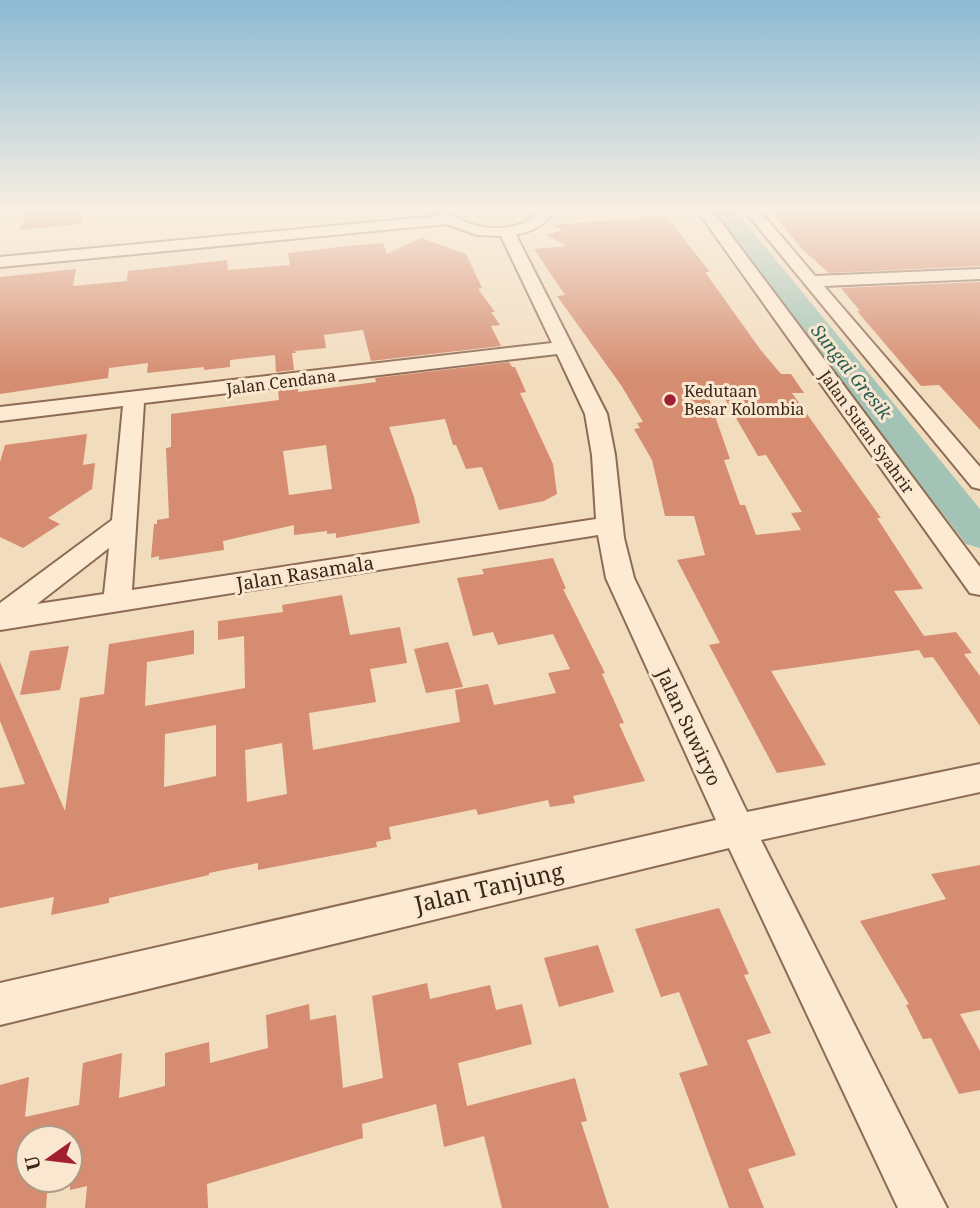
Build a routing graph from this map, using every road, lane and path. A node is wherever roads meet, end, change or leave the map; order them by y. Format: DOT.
graph roads {
  1 [pos="523,266"];
  2 [pos="745,266"];
  3 [pos="796,266"];
  4 [pos="980,274"];
  5 [pos="808,281"];
  6 [pos="562,348"];
  7 [pos="134,399"];
  8 [pos="0,414"];
  9 [pos="980,482"];
  10 [pos="124,523"];
  11 [pos="610,525"];
  12 [pos="980,586"];
  13 [pos="117,602"];
  14 [pos="0,619"];
  15 [pos="980,778"];
  16 [pos="738,830"];
  17 [pos="0,1004"];
  18 [pos="923,1208"];
  1 -- 6 [label="street, Jalan Suwiryo"];
  2 -- 12 [label="street, Jalan Sutan Syahrir"];
  3 -- 5 [label="street"];
  4 -- 5 [label="street"];
  5 -- 9 [label="street"];
  6 -- 7 [label="street, Jalan Cendana"];
  6 -- 11 [label="street, Jalan Suwiryo"];
  7 -- 8 [label="street, Jalan Cendana"];
  7 -- 10 [label="street"];
  10 -- 13 [label="street"];
  10 -- 14 [label="street"];
  11 -- 13 [label="street, Jalan Rasamala"];
  11 -- 16 [label="street, Jalan Suwiryo"];
  13 -- 14 [label="street, Jalan Rasamala"];
  15 -- 16 [label="street, Jalan Tanjung"];
  16 -- 17 [label="street, Jalan Tanjung"];
  16 -- 18 [label="street, Jalan Suwiryo"];
}
